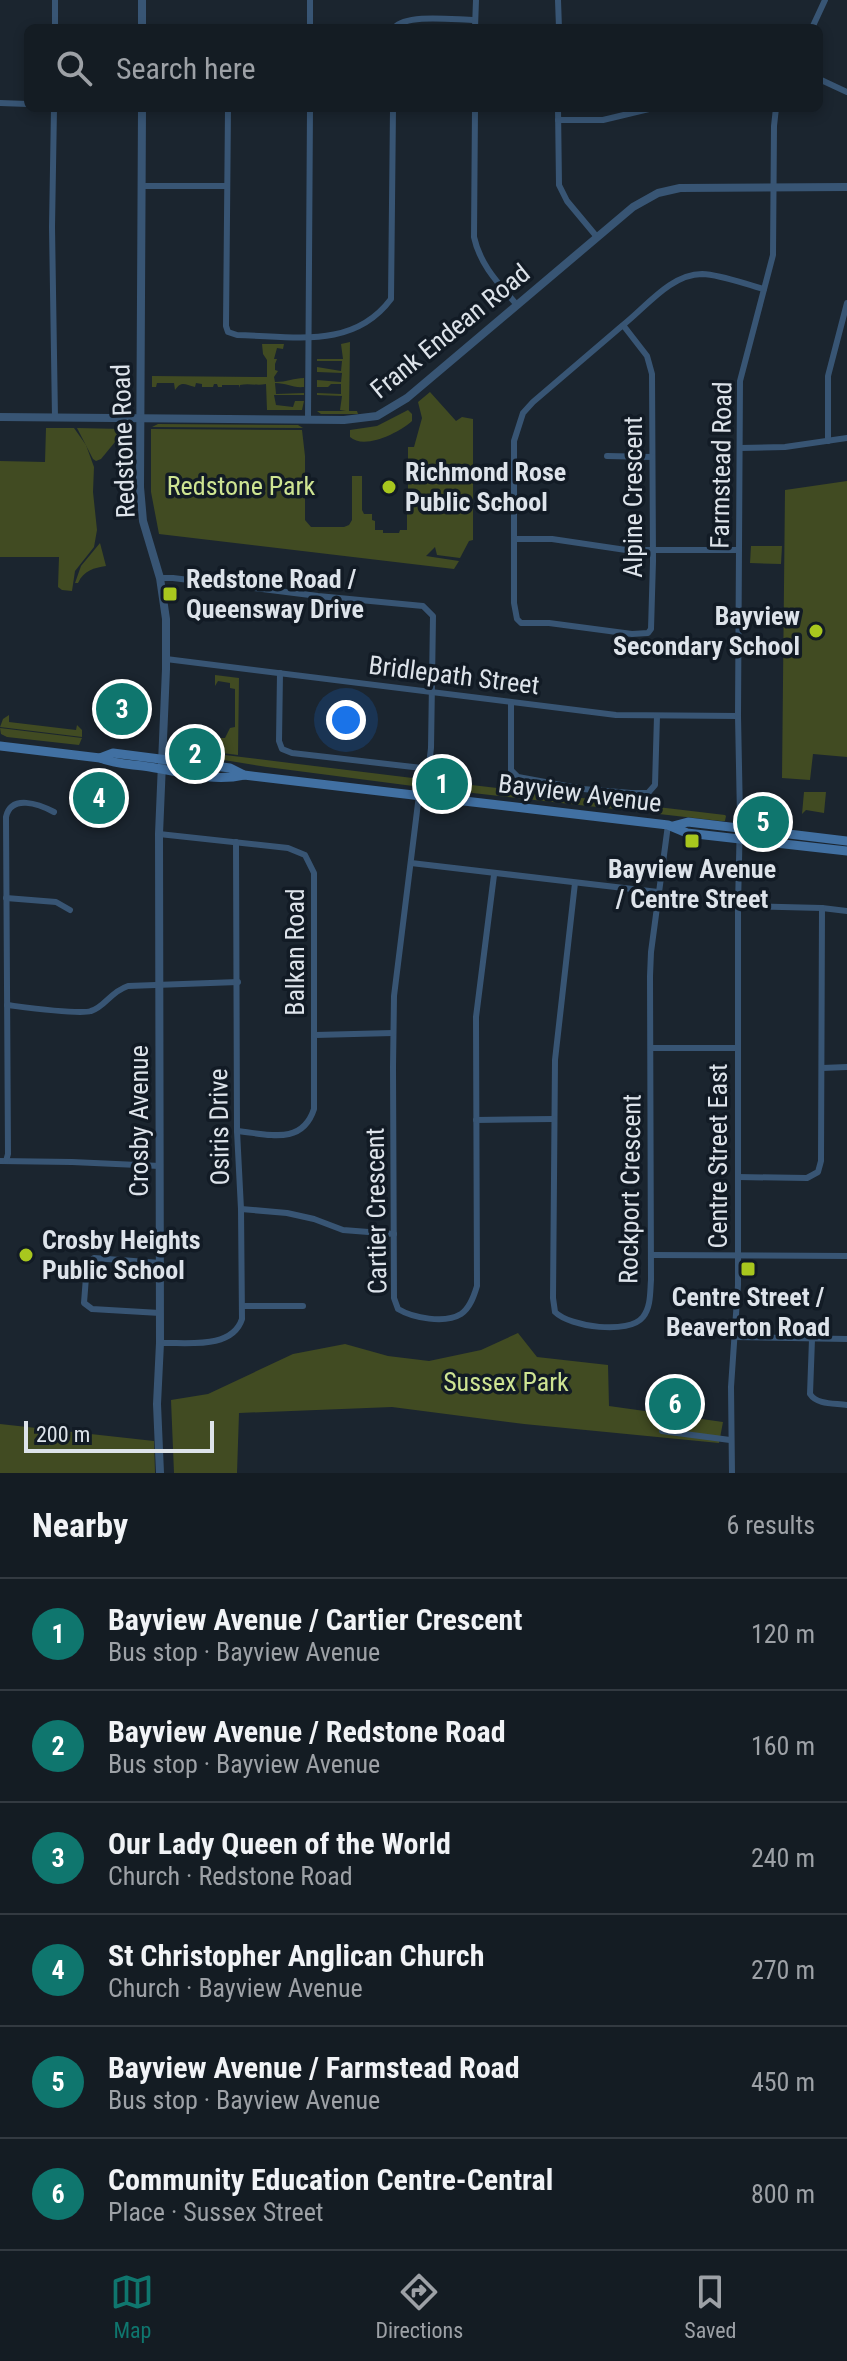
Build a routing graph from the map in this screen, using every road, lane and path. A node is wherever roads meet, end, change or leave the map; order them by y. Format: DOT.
graph roads {
  1 [pos="55,0"];
  2 [pos="142,0"];
  3 [pos="310,0"];
  4 [pos="476,0"];
  5 [pos="558,0"];
  6 [pos="825,0"];
  7 [pos="55,24"];
  8 [pos="142,24"];
  9 [pos="310,24"];
  10 [pos="399,24"];
  11 [pos="475,24"];
  12 [pos="559,24"];
  13 [pos="814,24"];
  14 [pos="823,81"];
  15 [pos="847,92"];
  16 [pos="0,103"];
  17 [pos="24,104"];
  18 [pos="54,112"];
  19 [pos="142,112"];
  20 [pos="228,112"];
  21 [pos="310,112"];
  22 [pos="393,112"];
  23 [pos="475,112"];
  24 [pos="558,112"];
  25 [pos="636,112"];
  26 [pos="776,112"];
  27 [pos="558,120"];
  28 [pos="141,186"];
  29 [pos="227,186"];
  30 [pos="774,187"];
  31 [pos="847,187"];
  32 [pos="597,237"];
  33 [pos="764,289"];
  34 [pos="847,303"];
  35 [pos="517,305"];
  36 [pos="623,325"];
  37 [pos="308,336"];
  38 [pos="0,417"];
  39 [pos="55,418"];
  40 [pos="140,419"];
  41 [pos="308,420"];
  42 [pos="847,438"];
  43 [pos="828,441"];
  44 [pos="740,448"];
  45 [pos="607,456"];
  46 [pos="652,457"];
  47 [pos="514,539"];
  48 [pos="653,550"];
  49 [pos="739,550"];
  50 [pos="160,578"];
  51 [pos="166,659"];
  52 [pos="280,673"];
  53 [pos="430,692"];
  54 [pos="511,703"];
  55 [pos="657,716"];
  56 [pos="738,716"];
  57 [pos="0,746"];
  58 [pos="162,764"];
  59 [pos="419,795"];
  60 [pos="54,812"];
  61 [pos="671,826"];
  62 [pos="740,828"];
  63 [pos="159,834"];
  64 [pos="740,839"];
  65 [pos="847,841"];
  66 [pos="236,842"];
  67 [pos="847,851"];
  68 [pos="411,863"];
  69 [pos="494,875"];
  70 [pos="575,883"];
  71 [pos="658,892"];
  72 [pos="6,898"];
  73 [pos="738,906"];
  74 [pos="822,908"];
  75 [pos="70,910"];
  76 [pos="847,911"];
  77 [pos="4,936"];
  78 [pos="238,982"];
  79 [pos="159,985"];
  80 [pos="7,1005"];
  81 [pos="393,1033"];
  82 [pos="315,1035"];
  83 [pos="651,1048"];
  84 [pos="738,1048"];
  85 [pos="847,1067"];
  86 [pos="822,1068"];
  87 [pos="554,1119"];
  88 [pos="476,1120"];
  89 [pos="237,1131"];
  90 [pos="3,1161"];
  91 [pos="160,1166"];
  92 [pos="738,1177"];
  93 [pos="241,1209"];
  94 [pos="394,1234"];
  95 [pos="652,1255"];
  96 [pos="737,1256"];
  97 [pos="847,1256"];
  98 [pos="160,1263"];
  99 [pos="243,1306"];
  100 [pos="303,1306"];
  101 [pos="160,1313"];
  102 [pos="734,1337"];
  103 [pos="812,1339"];
  104 [pos="847,1339"];
  105 [pos="160,1343"];
  106 [pos="847,1405"];
  107 [pos="662,1431"];
  108 [pos="730,1440"];
  109 [pos="160,1473"];
  110 [pos="732,1473"];
  1 -- 7 [label="street"];
  2 -- 8 [label="street"];
  3 -- 9 [label="street"];
  4 -- 11 [label="street"];
  5 -- 12 [label="street"];
  6 -- 13 [label="street"];
  10 -- 11 [label="street"];
  14 -- 15 [label="street"];
  16 -- 17 [label="street"];
  18 -- 39 [label="street"];
  19 -- 28 [label="street, Redstone Road"];
  20 -- 29 [label="street"];
  21 -- 37 [label="street"];
  22 -- 37 [label="street"];
  23 -- 35 [label="street"];
  24 -- 27 [label="street"];
  25 -- 27 [label="street"];
  26 -- 30 [label="street, Farmstead Road"];
  27 -- 32 [label="street"];
  28 -- 29 [label="street"];
  28 -- 40 [label="street, Redstone Road"];
  29 -- 37 [label="street"];
  30 -- 31 [label="street, Frank Endean Road"];
  30 -- 32 [label="street, Frank Endean Road"];
  30 -- 33 [label="street, Farmstead Road"];
  32 -- 35 [label="street, Frank Endean Road"];
  33 -- 36 [label="street, Alpine Crescent"];
  33 -- 44 [label="street, Farmstead Road"];
  34 -- 43 [label="street"];
  35 -- 41 [label="street, Frank Endean Road"];
  36 -- 46 [label="street, Alpine Crescent"];
  36 -- 47 [label="street, Alpine Crescent"];
  37 -- 41 [label="street"];
  38 -- 39 [label="street, Frank Endean Road"];
  39 -- 40 [label="street, Frank Endean Road"];
  40 -- 41 [label="street, Frank Endean Road"];
  40 -- 50 [label="street, Redstone Road"];
  42 -- 43 [label="street"];
  43 -- 44 [label="street"];
  44 -- 49 [label="street, Farmstead Road"];
  45 -- 46 [label="street"];
  46 -- 48 [label="street, Alpine Crescent"];
  47 -- 48 [label="street"];
  47 -- 48 [label="street, Alpine Crescent"];
  48 -- 49 [label="street"];
  49 -- 56 [label="street, Farmstead Road"];
  50 -- 51 [label="street, Redstone Road"];
  50 -- 53 [label="street"];
  51 -- 52 [label="street, Bridlepath Street"];
  51 -- 58 [label="street, Redstone Road"];
  52 -- 53 [label="street, Bridlepath Street"];
  52 -- 53 [label="street"];
  53 -- 54 [label="street, Bridlepath Street"];
  54 -- 55 [label="street, Bridlepath Street"];
  54 -- 55 [label="street"];
  55 -- 56 [label="street, Bridlepath Street"];
  56 -- 62 [label="street, Farmstead Road"];
  57 -- 58 [label="main road, Bayview Avenue"];
  58 -- 59 [label="main road, Bayview Avenue"];
  58 -- 63 [label="street, Crosby Avenue"];
  59 -- 61 [label="main road, Bayview Avenue"];
  59 -- 68 [label="street, Cartier Crescent"];
  60 -- 72 [label="street"];
  61 -- 62 [label="main road, Bayview Avenue"];
  61 -- 64 [label="main road, Bayview Avenue"];
  61 -- 71 [label="street, Rockport Crescent"];
  62 -- 64 [label="street, Farmstead Road"];
  62 -- 65 [label="main road, Bayview Avenue"];
  63 -- 66 [label="street, Balkan Road"];
  63 -- 79 [label="street, Crosby Avenue"];
  64 -- 67 [label="main road, Bayview Avenue"];
  64 -- 73 [label="street, Centre Street East"];
  66 -- 78 [label="street, Osiris Drive"];
  66 -- 82 [label="street, Balkan Road"];
  68 -- 69 [label="street"];
  68 -- 81 [label="street, Cartier Crescent"];
  69 -- 70 [label="street"];
  69 -- 88 [label="street, Cartier Crescent"];
  70 -- 71 [label="street"];
  70 -- 87 [label="street, Rockport Crescent"];
  71 -- 83 [label="street, Rockport Crescent"];
  72 -- 75 [label="street"];
  72 -- 77 [label="street"];
  73 -- 74 [label="street"];
  73 -- 84 [label="street, Centre Street East"];
  74 -- 76 [label="street"];
  74 -- 86 [label="street"];
  77 -- 80 [label="street"];
  78 -- 79 [label="street"];
  78 -- 89 [label="street, Osiris Drive"];
  79 -- 80 [label="street"];
  79 -- 91 [label="street, Crosby Avenue"];
  80 -- 90 [label="street"];
  81 -- 82 [label="street"];
  81 -- 94 [label="street, Cartier Crescent"];
  82 -- 89 [label="street, Balkan Road"];
  83 -- 84 [label="street"];
  83 -- 95 [label="street, Rockport Crescent"];
  84 -- 92 [label="street, Centre Street East"];
  85 -- 86 [label="street"];
  86 -- 92 [label="street"];
  87 -- 88 [label="street"];
  87 -- 95 [label="street, Rockport Crescent"];
  88 -- 94 [label="street, Cartier Crescent"];
  89 -- 93 [label="street, Osiris Drive"];
  90 -- 91 [label="street"];
  91 -- 98 [label="street, Crosby Avenue"];
  92 -- 96 [label="street, Centre Street East"];
  93 -- 94 [label="street"];
  93 -- 99 [label="street, Osiris Drive"];
  95 -- 96 [label="street"];
  96 -- 97 [label="street"];
  96 -- 102 [label="street, Centre Street East"];
  98 -- 101 [label="street, Crosby Avenue"];
  98 -- 101 [label="street"];
  99 -- 100 [label="street"];
  99 -- 105 [label="street"];
  101 -- 105 [label="street, Crosby Avenue"];
  102 -- 103 [label="street"];
  102 -- 108 [label="street, Centre Street East"];
  103 -- 104 [label="street"];
  103 -- 106 [label="street"];
  105 -- 109 [label="street, Crosby Avenue"];
  107 -- 108 [label="street"];
  108 -- 110 [label="street, Centre Street East"];
}
